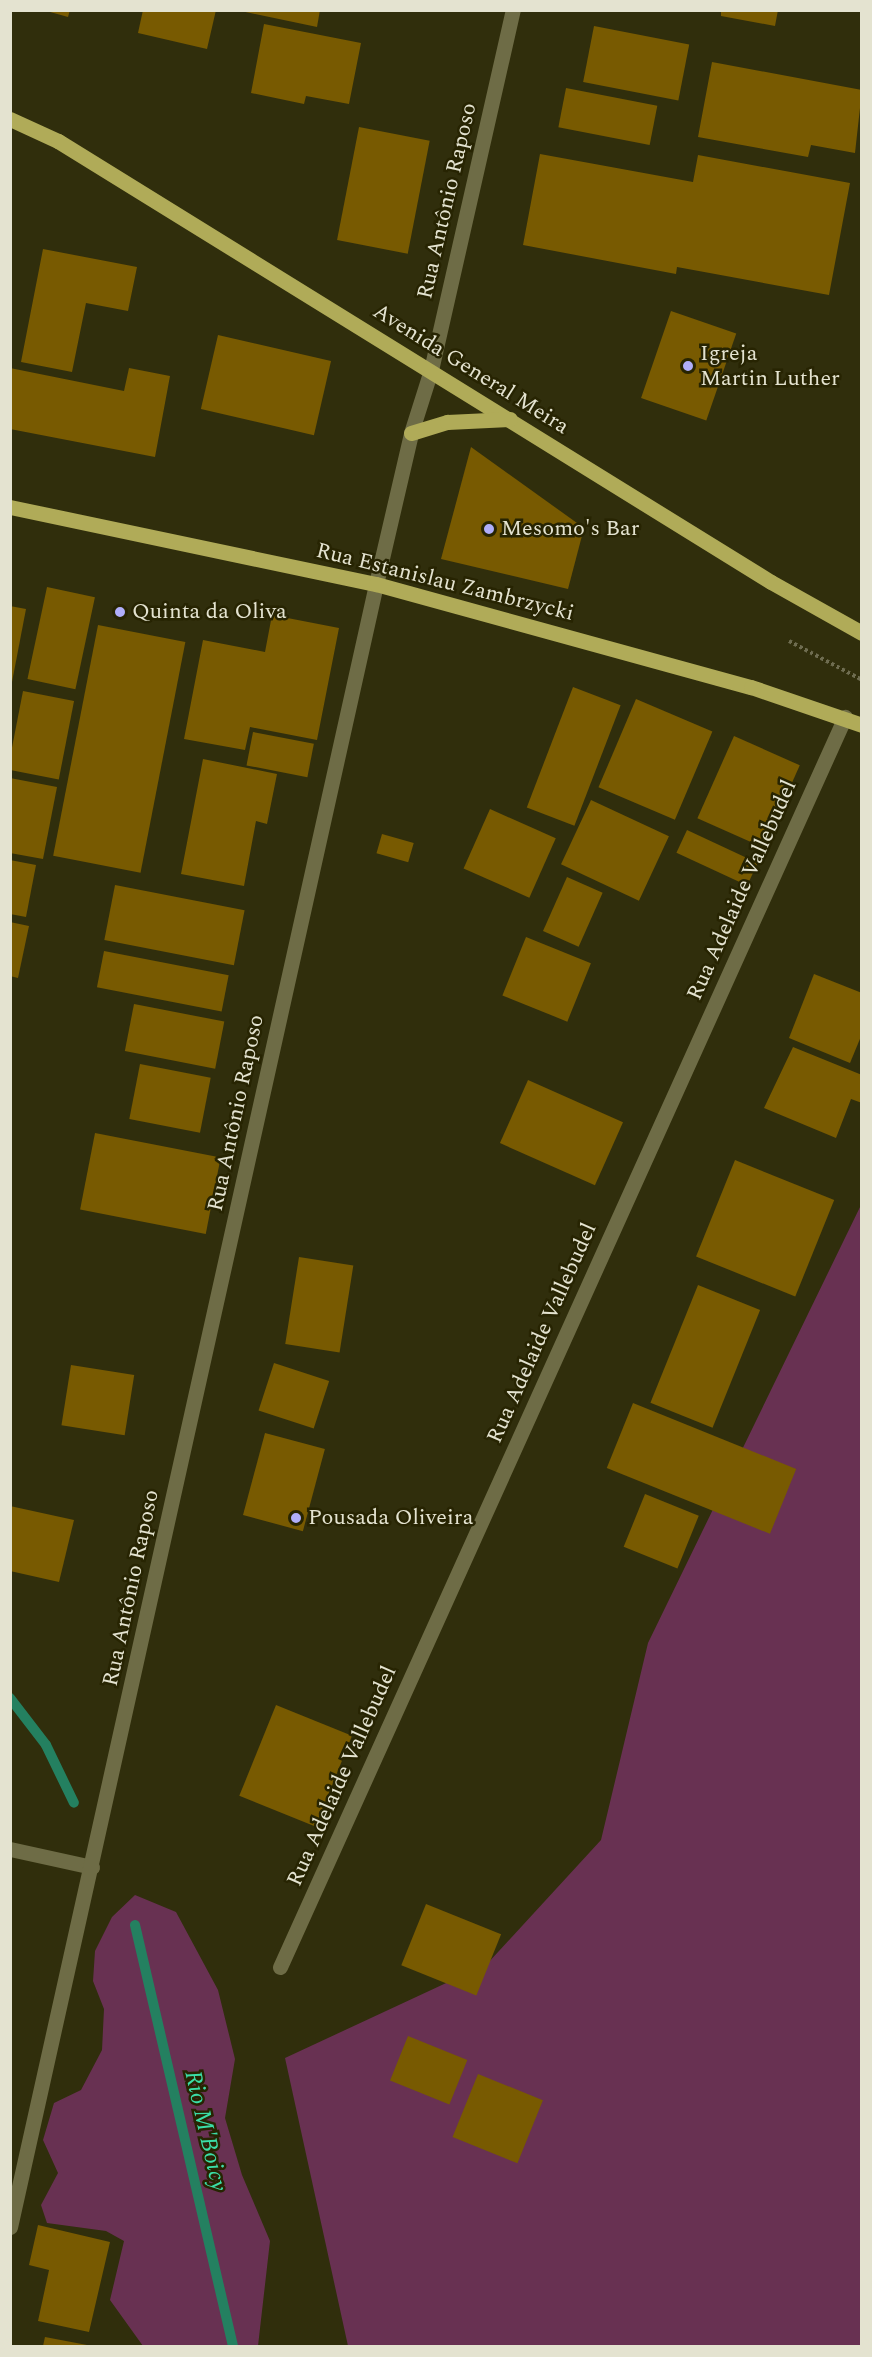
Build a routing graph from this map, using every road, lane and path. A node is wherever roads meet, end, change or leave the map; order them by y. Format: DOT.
graph roads {
  1 [pos="513,10"];
  2 [pos="10,119"];
  3 [pos="10,126"];
  4 [pos="58,141"];
  5 [pos="431,370"];
  6 [pos="510,419"];
  7 [pos="411,433"];
  8 [pos="10,507"];
  9 [pos="376,584"];
  10 [pos="861,633"];
  11 [pos="789,641"];
  12 [pos="861,680"];
  13 [pos="845,717"];
  14 [pos="861,725"];
  15 [pos="10,1849"];
  16 [pos="92,1867"];
  17 [pos="280,1967"];
  18 [pos="10,2227"];
  1 -- 5 [label="street, Rua Antônio Raposo"];
  2 -- 4 [label="main road, Avenida General Meira"];
  3 -- 4 [label="main road, Avenida General Meira"];
  4 -- 5 [label="main road, Avenida General Meira"];
  5 -- 6 [label="main road, Avenida General Meira"];
  5 -- 7 [label="street, Rua Antônio Raposo"];
  6 -- 7 [label="main road"];
  6 -- 10 [label="main road, Avenida General Meira"];
  7 -- 9 [label="street, Rua Antônio Raposo"];
  8 -- 9 [label="main road, Rua Estanislau Zambrzycki"];
  9 -- 13 [label="main road, Rua Estanislau Zambrzycki"];
  9 -- 16 [label="street, Rua Antônio Raposo"];
  11 -- 12 [label="path"];
  13 -- 14 [label="main road, Rua Estanislau Zambrzycki"];
  13 -- 17 [label="street, Rua Adelaide Vallebudel"];
  15 -- 16 [label="street"];
  16 -- 18 [label="street, Rua Antônio Raposo"];
}
